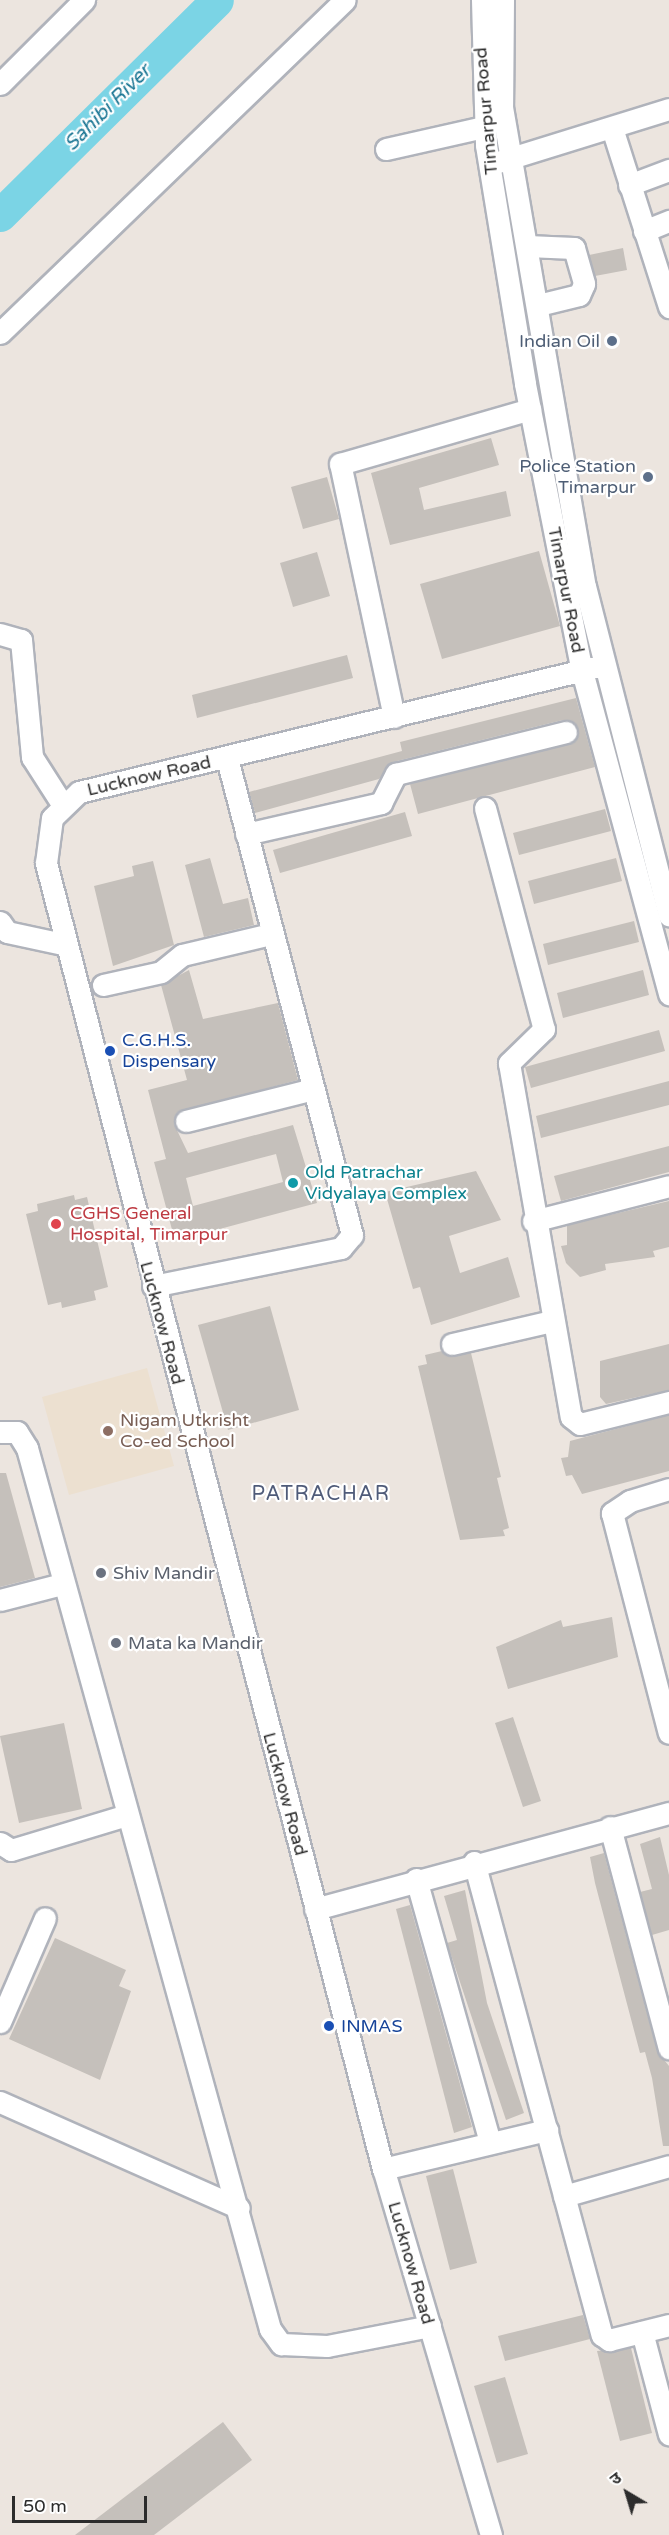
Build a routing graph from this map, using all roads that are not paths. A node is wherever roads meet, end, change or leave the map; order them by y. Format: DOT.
graph roads {
  1 [pos="84,0"];
  2 [pos="345,0"];
  3 [pos="482,0"];
  4 [pos="503,0"];
  5 [pos="0,84"];
  6 [pos="669,109"];
  7 [pos="484,127"];
  8 [pos="612,128"];
  9 [pos="386,149"];
  10 [pos="510,159"];
  11 [pos="489,164"];
  12 [pos="669,170"];
  13 [pos="630,185"];
  14 [pos="669,221"];
  15 [pos="644,231"];
  16 [pos="526,246"];
  17 [pos="668,299"];
  18 [pos="538,305"];
  19 [pos="0,333"];
  20 [pos="530,409"];
  21 [pos="0,634"];
  22 [pos="604,665"];
  23 [pos="582,671"];
  24 [pos="394,717"];
  25 [pos="566,732"];
  26 [pos="227,758"];
  27 [pos="62,804"];
  28 [pos="485,808"];
  29 [pos="246,834"];
  30 [pos="669,915"];
  31 [pos="0,922"];
  32 [pos="271,934"];
  33 [pos="63,944"];
  34 [pos="103,985"];
  35 [pos="669,994"];
  36 [pos="314,1089"];
  37 [pos="186,1120"];
  38 [pos="669,1186"];
  39 [pos="533,1221"];
  40 [pos="153,1286"];
  41 [pos="552,1321"];
  42 [pos="452,1344"];
  43 [pos="669,1402"];
  44 [pos="0,1432"];
  45 [pos="669,1489"];
  46 [pos="62,1584"];
  47 [pos="0,1600"];
  48 [pos="669,1733"];
  49 [pos="669,1813"];
  50 [pos="128,1815"];
  51 [pos="610,1827"];
  52 [pos="0,1844"];
  53 [pos="474,1862"];
  54 [pos="416,1879"];
  55 [pos="315,1909"];
  56 [pos="45,1918"];
  57 [pos="0,2022"];
  58 [pos="669,2048"];
  59 [pos="0,2102"];
  60 [pos="547,2130"];
  61 [pos="490,2143"];
  62 [pos="669,2166"];
  63 [pos="383,2169"];
  64 [pos="564,2196"];
  65 [pos="239,2208"];
  66 [pos="669,2325"];
  67 [pos="430,2326"];
  68 [pos="642,2332"];
  69 [pos="669,2434"];
  70 [pos="491,2535"];
  1 -- 5 [label="street"];
  2 -- 19 [label="street"];
  3 -- 7 [label="street, Timarpur Road"];
  4 -- 10 [label="street, Timarpur Road"];
  6 -- 8 [label="street"];
  7 -- 9 [label="street"];
  7 -- 11 [label="street, Timarpur Road"];
  8 -- 10 [label="street"];
  8 -- 13 [label="street"];
  10 -- 11 [label="street"];
  10 -- 16 [label="street, Timarpur Road"];
  11 -- 20 [label="street, Timarpur Road"];
  12 -- 13 [label="street"];
  13 -- 15 [label="street"];
  14 -- 15 [label="street"];
  15 -- 17 [label="street"];
  16 -- 18 [label="street, Timarpur Road"];
  16 -- 18 [label="street"];
  18 -- 22 [label="street, Timarpur Road"];
  20 -- 23 [label="street, Timarpur Road"];
  20 -- 24 [label="street"];
  21 -- 27 [label="street"];
  22 -- 23 [label="street, Lucknow Road"];
  22 -- 30 [label="street, Timarpur Road"];
  23 -- 24 [label="street, Lucknow Road"];
  23 -- 35 [label="street, Timarpur Road"];
  24 -- 26 [label="street, Lucknow Road"];
  25 -- 29 [label="street"];
  26 -- 27 [label="street, Lucknow Road"];
  26 -- 29 [label="street"];
  27 -- 33 [label="street, Lucknow Road"];
  28 -- 39 [label="street"];
  29 -- 32 [label="street"];
  31 -- 33 [label="street"];
  32 -- 34 [label="street"];
  32 -- 36 [label="street"];
  33 -- 40 [label="street, Lucknow Road"];
  36 -- 37 [label="street"];
  36 -- 40 [label="street"];
  38 -- 39 [label="street"];
  39 -- 41 [label="street"];
  40 -- 55 [label="street, Lucknow Road"];
  41 -- 42 [label="street"];
  41 -- 43 [label="street"];
  44 -- 46 [label="street"];
  45 -- 48 [label="street"];
  46 -- 47 [label="street"];
  46 -- 50 [label="street"];
  49 -- 51 [label="street"];
  50 -- 52 [label="street"];
  50 -- 65 [label="street"];
  51 -- 53 [label="street"];
  51 -- 58 [label="street"];
  53 -- 54 [label="street"];
  53 -- 60 [label="street"];
  54 -- 55 [label="street"];
  54 -- 61 [label="street"];
  55 -- 63 [label="street, Lucknow Road"];
  56 -- 57 [label="street"];
  59 -- 65 [label="street"];
  60 -- 61 [label="street"];
  60 -- 64 [label="street"];
  61 -- 63 [label="street"];
  62 -- 64 [label="street"];
  63 -- 67 [label="street, Lucknow Road"];
  64 -- 68 [label="street"];
  65 -- 67 [label="street"];
  66 -- 68 [label="street"];
  67 -- 70 [label="street, Lucknow Road"];
  68 -- 69 [label="street"];
}
